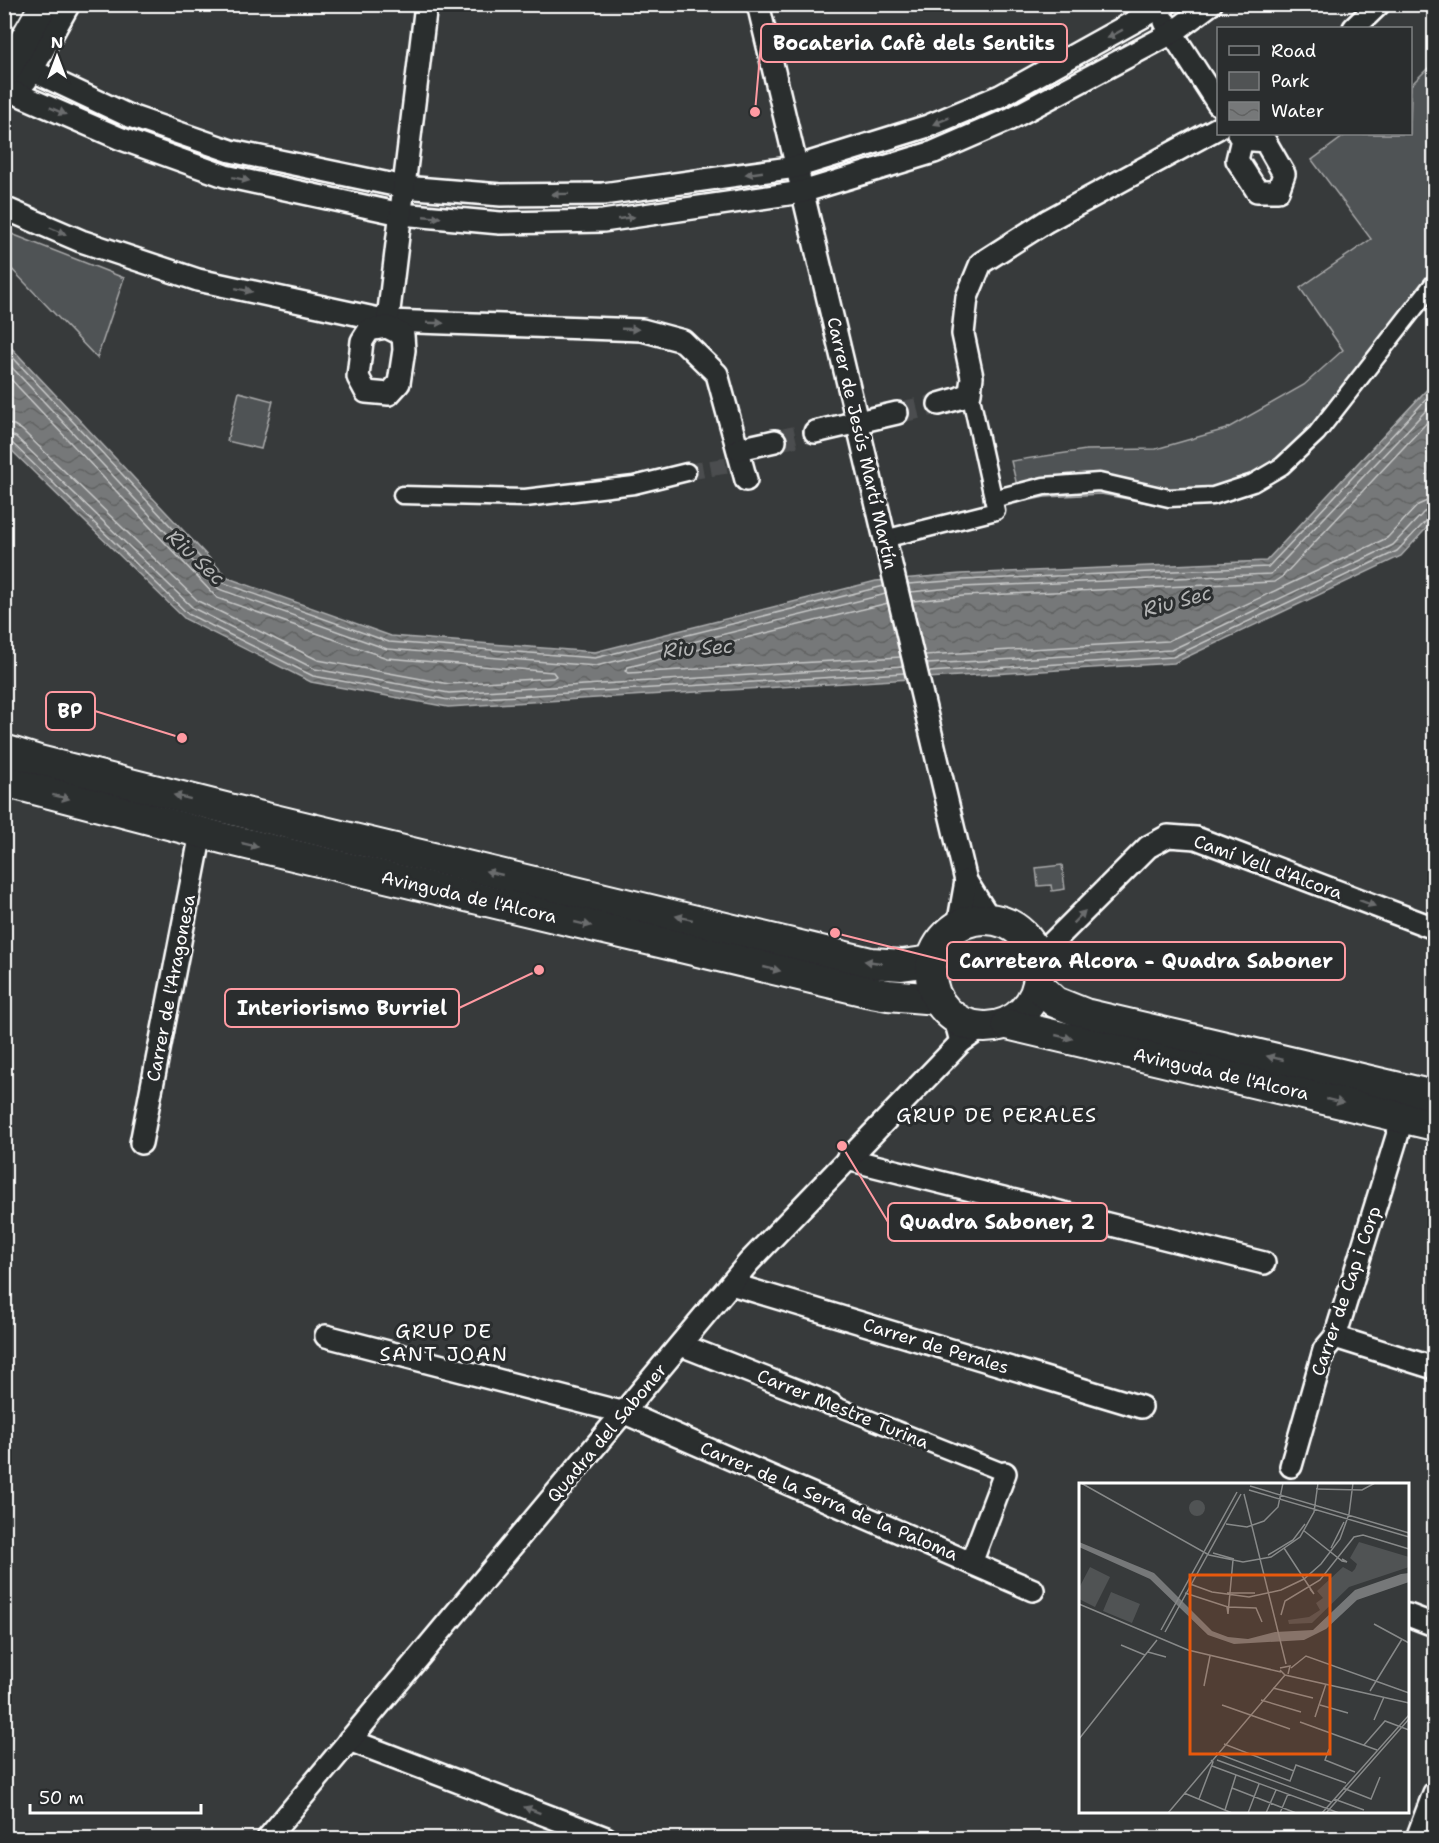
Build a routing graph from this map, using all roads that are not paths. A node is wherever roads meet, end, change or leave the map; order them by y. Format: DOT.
graph roads {
  1 [pos="11,4"];
  2 [pos="44,4"];
  3 [pos="69,4"];
  4 [pos="426,4"];
  5 [pos="758,4"];
  6 [pos="1211,4"];
  7 [pos="1379,4"];
  8 [pos="1158,7"];
  9 [pos="4,16"];
  10 [pos="1355,27"];
  11 [pos="1172,33"];
  12 [pos="14,78"];
  13 [pos="1217,102"];
  14 [pos="1217,129"];
  15 [pos="796,167"];
  16 [pos="404,187"];
  17 [pos="802,192"];
  18 [pos="4,208"];
  19 [pos="401,214"];
  20 [pos="1434,283"];
  21 [pos="388,324"];
  22 [pos="970,393"];
  23 [pos="939,404"];
  24 [pos="897,413"];
  25 [pos="857,423"];
  26 [pos="815,432"];
  27 [pos="775,441"];
  28 [pos="687,472"];
  29 [pos="402,495"];
  30 [pos="995,505"];
  31 [pos="884,539"];
  32 [pos="4,750"];
  33 [pos="4,782"];
  34 [pos="201,833"];
  35 [pos="966,881"];
  36 [pos="990,919"];
  37 [pos="958,926"];
  38 [pos="1434,928"];
  39 [pos="932,961"];
  40 [pos="1038,972"];
  41 [pos="968,1022"];
  42 [pos="1434,1096"];
  43 [pos="1402,1117"];
  44 [pos="1434,1125"];
  45 [pos="141,1143"];
  46 [pos="847,1159"];
  47 [pos="1264,1263"];
  48 [pos="731,1284"];
  49 [pos="326,1336"];
  50 [pos="1335,1337"];
  51 [pos="681,1345"];
  52 [pos="1434,1368"];
  53 [pos="831,1404"];
  54 [pos="1141,1407"];
  55 [pos="625,1413"];
  56 [pos="1291,1466"];
  57 [pos="1005,1473"];
  58 [pos="971,1563"];
  59 [pos="1033,1590"];
  60 [pos="1409,1616"];
  61 [pos="1434,1625"];
  62 [pos="348,1740"];
  63 [pos="1434,1793"];
  64 [pos="270,1838"];
  65 [pos="606,1839"];
  66 [pos="1417,1839"];
  1 -- 9 [label="street"];
  2 -- 12 [label="street"];
  3 -- 12 [label="street"];
  4 -- 16 [label="street"];
  5 -- 15 [label="street, Carrer de Jesús Martí Martín"];
  6 -- 11 [label="street"];
  7 -- 10 [label="street"];
  8 -- 11 [label="street"];
  8 -- 15 [label="street, one-way"];
  11 -- 13 [label="street"];
  11 -- 17 [label="street"];
  12 -- 16 [label="street"];
  12 -- 19 [label="street, one-way"];
  14 -- 22 [label="street"];
  15 -- 16 [label="street, one-way"];
  15 -- 17 [label="street, Carrer de Jesús Martí Martín"];
  16 -- 19 [label="street"];
  19 -- 17 [label="street, one-way"];
  17 -- 25 [label="street, Carrer de Jesús Martí Martín"];
  18 -- 21 [label="street, one-way"];
  19 -- 21 [label="street"];
  20 -- 30 [label="street"];
  21 -- 27 [label="street, one-way"];
  22 -- 23 [label="street"];
  22 -- 30 [label="street"];
  24 -- 25 [label="street"];
  25 -- 26 [label="street"];
  25 -- 31 [label="street, Carrer de Jesús Martí Martín"];
  28 -- 29 [label="street"];
  30 -- 31 [label="street"];
  31 -- 35 [label="street, Carrer de Jesús Martí Martín"];
  39 -- 32 [label="main road, Avinguda de l'Alcora, one-way"];
  33 -- 34 [label="main road, Avinguda de l'Alcora, one-way"];
  34 -- 41 [label="main road, Avinguda de l'Alcora, one-way"];
  34 -- 45 [label="street, Carrer de l'Aragonesa"];
  35 -- 36 [label="street, Carrer de Jesús Martí Martín"];
  35 -- 37 [label="street, Carrer de Jesús Martí Martín"];
  36 -- 37 [label="main road"];
  36 -- 40 [label="main road"];
  37 -- 39 [label="main road"];
  40 -- 38 [label="street, Camí Vell d'Alcora, one-way"];
  39 -- 41 [label="main road"];
  40 -- 41 [label="main road"];
  42 -- 40 [label="main road, Avinguda de l'Alcora, one-way"];
  41 -- 43 [label="main road, Avinguda de l'Alcora, one-way"];
  41 -- 46 [label="street, Quadra del Saboner"];
  43 -- 44 [label="main road, Avinguda de l'Alcora"];
  43 -- 50 [label="street, Carrer de Cap i Corp"];
  46 -- 47 [label="street"];
  46 -- 48 [label="street, Quadra del Saboner"];
  48 -- 51 [label="street, Quadra del Saboner"];
  48 -- 54 [label="street, Carrer de Perales"];
  49 -- 55 [label="street, Carrer de la Serra de la Paloma"];
  50 -- 52 [label="street"];
  50 -- 56 [label="street, Carrer de Cap i Corp"];
  51 -- 53 [label="street, Carrer Mestre Turina"];
  51 -- 55 [label="street, Quadra del Saboner"];
  53 -- 57 [label="street, Carrer Mestre Turina"];
  55 -- 58 [label="street, Carrer de la Serra de la Paloma"];
  55 -- 62 [label="street, Quadra del Saboner"];
  57 -- 58 [label="street"];
  58 -- 59 [label="street, Carrer de la Serra de la Paloma"];
  60 -- 61 [label="street"];
  62 -- 64 [label="street, Quadra del Saboner"];
  65 -- 62 [label="street, one-way"];
  63 -- 66 [label="street"];
}
